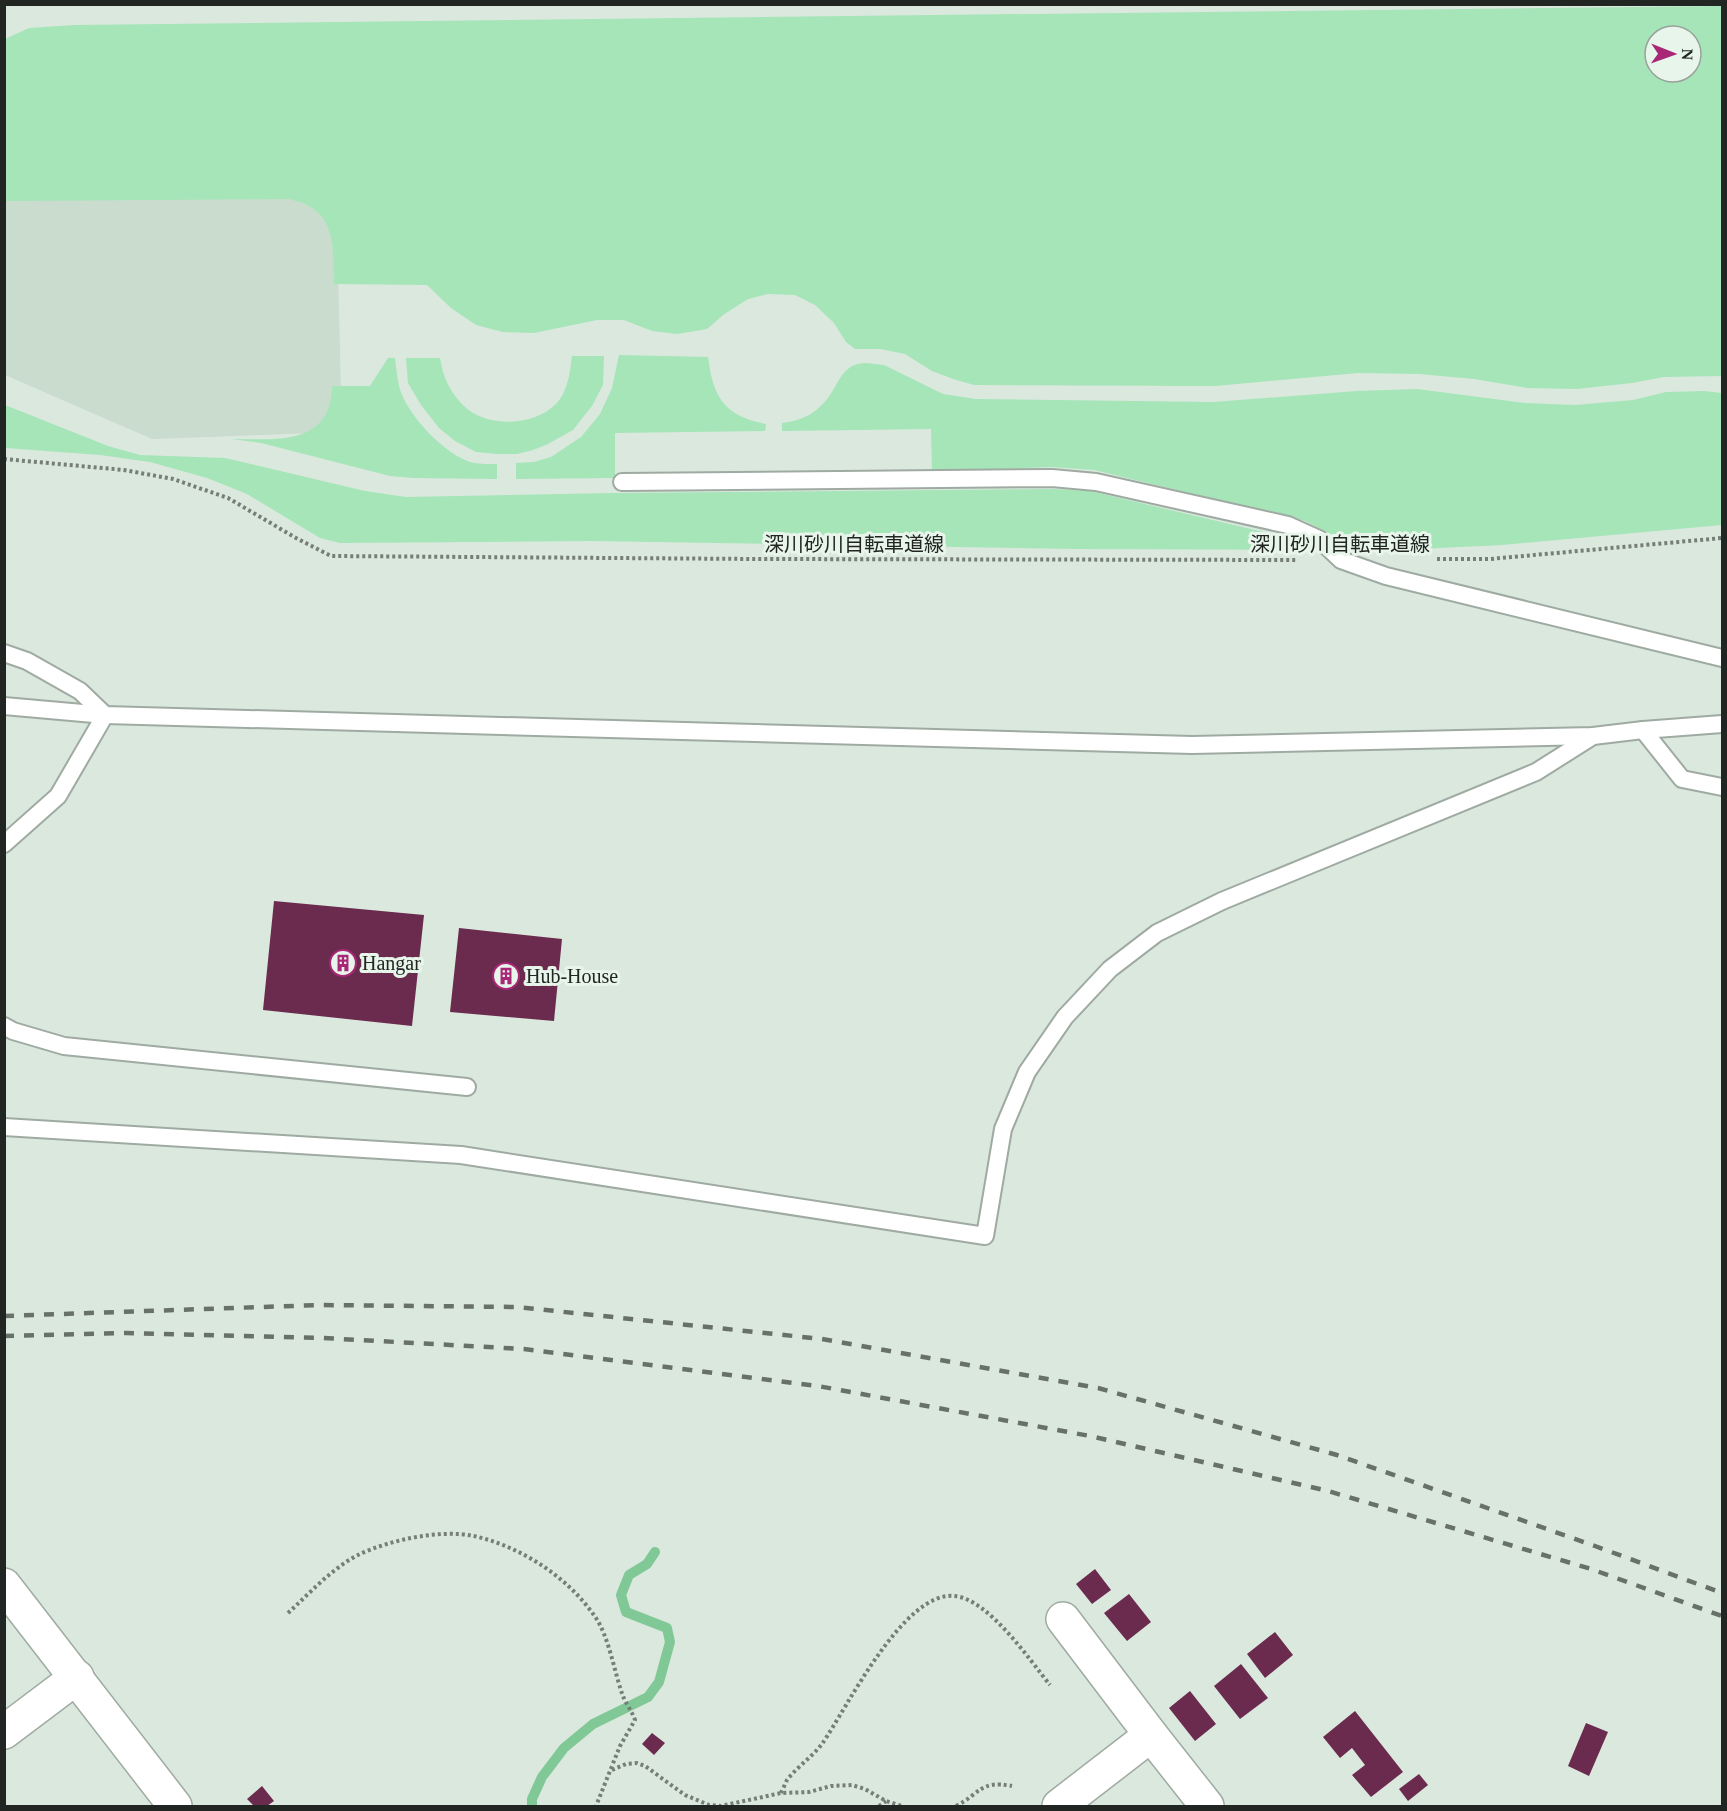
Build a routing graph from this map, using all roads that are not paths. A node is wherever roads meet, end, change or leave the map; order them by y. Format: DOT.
graph roads {
  1 [pos="622,482"];
  2 [pos="4,653"];
  3 [pos="1722,658"];
  4 [pos="4,706"];
  5 [pos="105,715"];
  6 [pos="1722,724"];
  7 [pos="1643,730"];
  8 [pos="1593,736"];
  9 [pos="1722,787"];
  10 [pos="4,844"];
  11 [pos="4,1026"];
  12 [pos="467,1087"];
  13 [pos="4,1127"];
  14 [pos="4,1585"];
  15 [pos="1063,1619"];
  16 [pos="77,1677"];
  17 [pos="4,1732"];
  18 [pos="1151,1736"];
  19 [pos="175,1806"];
  20 [pos="1059,1806"];
  21 [pos="1207,1806"];
  1 -- 3 [label="lane"];
  2 -- 5 [label="lane"];
  4 -- 5 [label="lane"];
  5 -- 8 [label="lane"];
  5 -- 10 [label="lane"];
  6 -- 7 [label="lane"];
  7 -- 8 [label="lane"];
  7 -- 9 [label="lane"];
  8 -- 13 [label="lane"];
  11 -- 12 [label="lane"];
  14 -- 16 [label="street"];
  15 -- 18 [label="street"];
  16 -- 17 [label="street"];
  16 -- 19 [label="street"];
  18 -- 20 [label="street"];
  18 -- 21 [label="street"];
}
